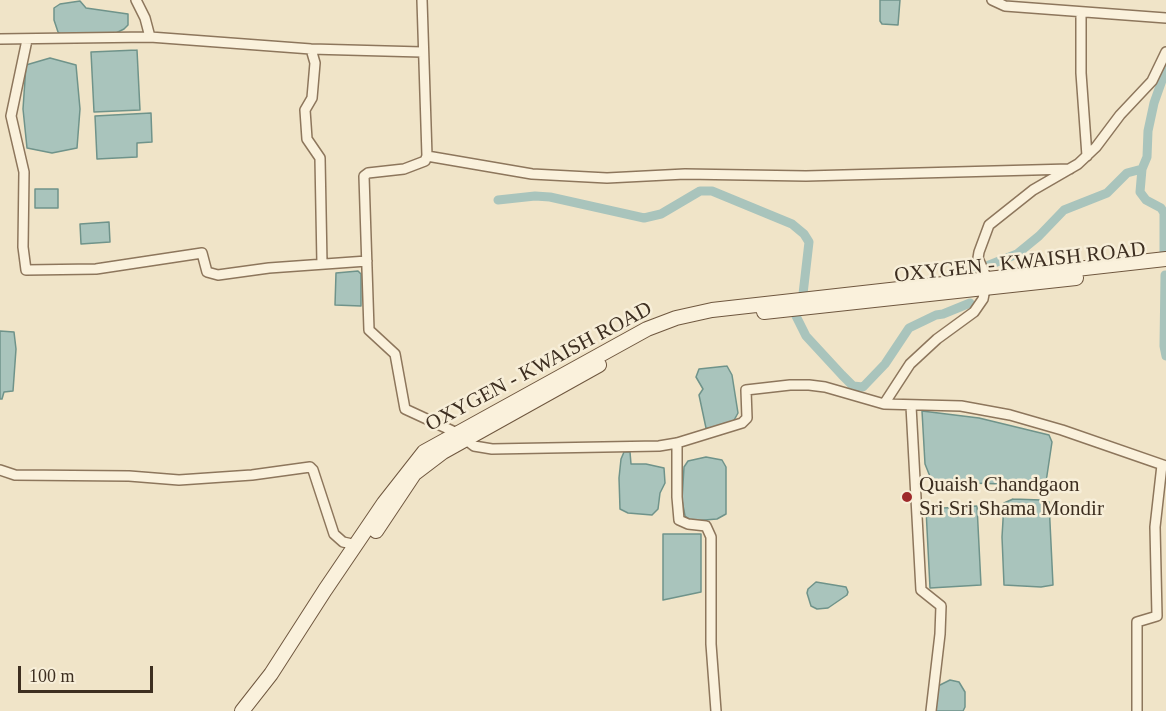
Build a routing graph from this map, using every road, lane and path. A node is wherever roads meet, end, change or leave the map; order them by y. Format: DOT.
graph roads {
  1 [pos="136,0"];
  2 [pos="422,0"];
  3 [pos="992,0"];
  4 [pos="1080,12"];
  5 [pos="1166,18"];
  6 [pos="150,37"];
  7 [pos="0,39"];
  8 [pos="27,40"];
  9 [pos="311,49"];
  10 [pos="422,52"];
  11 [pos="1166,52"];
  12 [pos="427,156"];
  13 [pos="1086,156"];
  14 [pos="1070,169"];
  15 [pos="1166,259"];
  16 [pos="367,261"];
  17 [pos="322,264"];
  18 [pos="1166,268"];
  19 [pos="986,281"];
  20 [pos="884,404"];
  21 [pos="911,406"];
  22 [pos="461,437"];
  23 [pos="677,443"];
  24 [pos="1164,466"];
  25 [pos="0,470"];
  26 [pos="357,545"];
  27 [pos="242,711"];
  28 [pos="252,711"];
  29 [pos="716,711"];
  30 [pos="931,711"];
  31 [pos="1137,711"];
  1 -- 6 [label="street"];
  2 -- 10 [label="street"];
  3 -- 4 [label="street"];
  4 -- 5 [label="street"];
  4 -- 13 [label="street"];
  6 -- 8 [label="street"];
  6 -- 9 [label="street"];
  7 -- 8 [label="street"];
  8 -- 17 [label="street"];
  9 -- 10 [label="street"];
  9 -- 17 [label="street"];
  10 -- 12 [label="street"];
  11 -- 13 [label="street"];
  12 -- 14 [label="street"];
  12 -- 16 [label="street"];
  13 -- 14 [label="street"];
  14 -- 19 [label="street"];
  15 -- 19 [label="main road, OXYGEN - KWAISH ROAD"];
  16 -- 17 [label="street"];
  16 -- 22 [label="street"];
  18 -- 19 [label="main road, OXYGEN - KWAISH ROAD"];
  19 -- 20 [label="street"];
  19 -- 22 [label="main road, OXYGEN - KWAISH ROAD"];
  20 -- 21 [label="street"];
  20 -- 23 [label="street"];
  21 -- 24 [label="street"];
  21 -- 30 [label="street"];
  22 -- 23 [label="street"];
  22 -- 26 [label="main road, OXYGEN - KWAISH ROAD"];
  22 -- 28 [label="main road, OXYGEN - KWAISH ROAD"];
  23 -- 29 [label="street"];
  24 -- 31 [label="street"];
  25 -- 26 [label="street"];
  26 -- 27 [label="main road, OXYGEN - KWAISH ROAD"];
}
